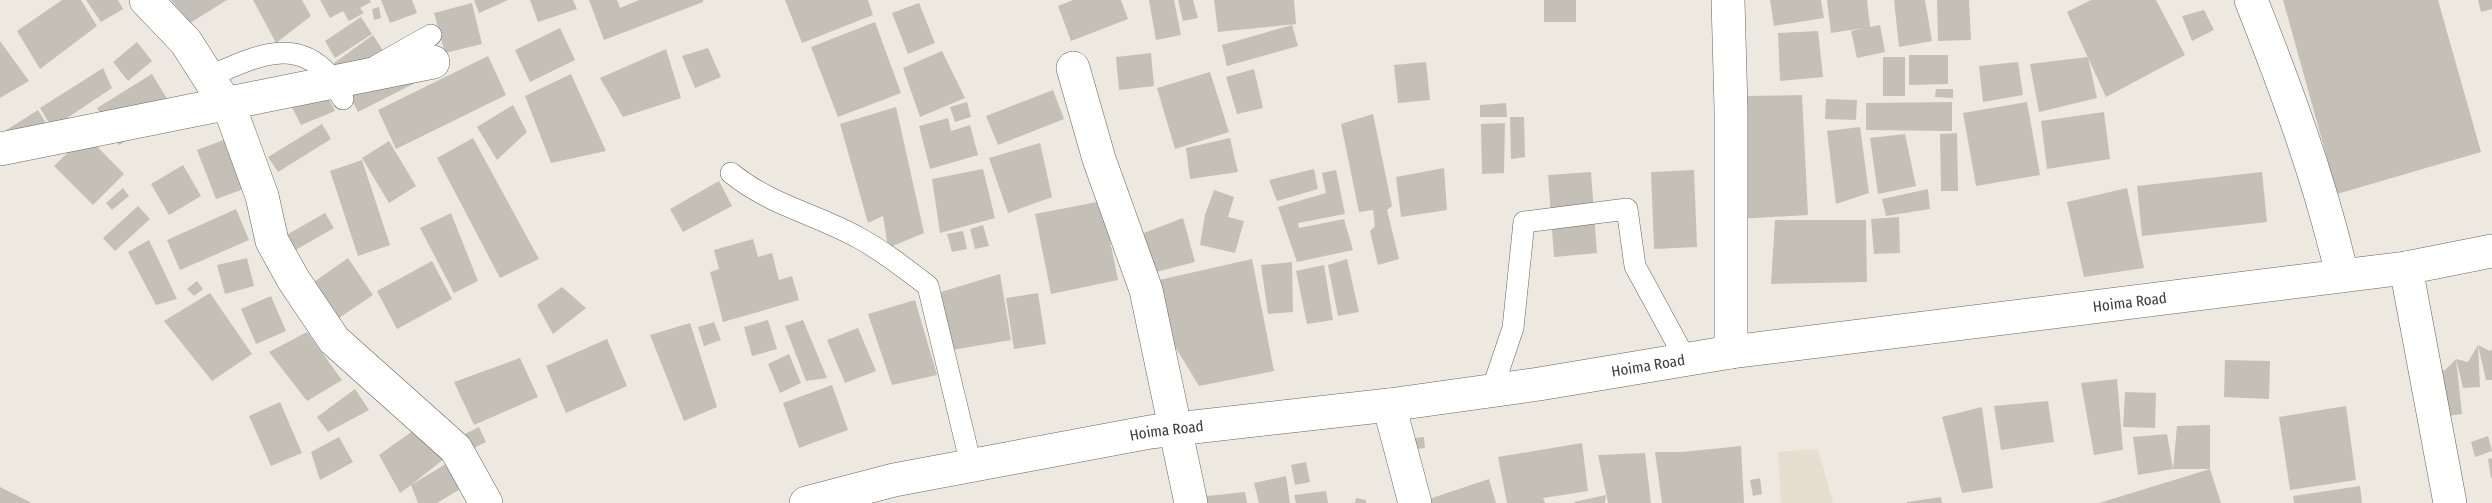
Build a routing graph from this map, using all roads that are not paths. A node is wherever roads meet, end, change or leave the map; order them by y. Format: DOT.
graph roads {
  1 [pos="146,0"];
  2 [pos="1728,0"];
  3 [pos="2251,0"];
  4 [pos="432,49"];
  5 [pos="1073,68"];
  6 [pos="208,77"];
  7 [pos="0,149"];
  8 [pos="731,173"];
  9 [pos="2492,251"];
  10 [pos="2406,268"];
  11 [pos="2342,275"];
  12 [pos="1731,352"];
  13 [pos="1686,360"];
  14 [pos="1492,390"];
  15 [pos="1389,405"];
  16 [pos="1178,428"];
  17 [pos="971,465"];
  18 [pos="486,503"];
  19 [pos="806,503"];
  20 [pos="1191,503"];
  21 [pos="1415,503"];
  22 [pos="2450,503"];
  1 -- 6 [label="street"];
  2 -- 12 [label="street"];
  3 -- 11 [label="street"];
  4 -- 6 [label="lane"];
  4 -- 7 [label="street"];
  5 -- 16 [label="street"];
  6 -- 18 [label="street"];
  8 -- 17 [label="lane"];
  9 -- 10 [label="street, Hoima Road"];
  10 -- 11 [label="street, Hoima Road"];
  10 -- 22 [label="street"];
  11 -- 12 [label="street, Hoima Road"];
  12 -- 13 [label="street, Hoima Road"];
  13 -- 14 [label="street, Hoima Road"];
  13 -- 14 [label="lane"];
  14 -- 15 [label="street, Hoima Road"];
  15 -- 16 [label="street, Hoima Road"];
  15 -- 21 [label="street"];
  16 -- 17 [label="street, Hoima Road"];
  16 -- 20 [label="street"];
  17 -- 19 [label="street, Hoima Road"];
}
